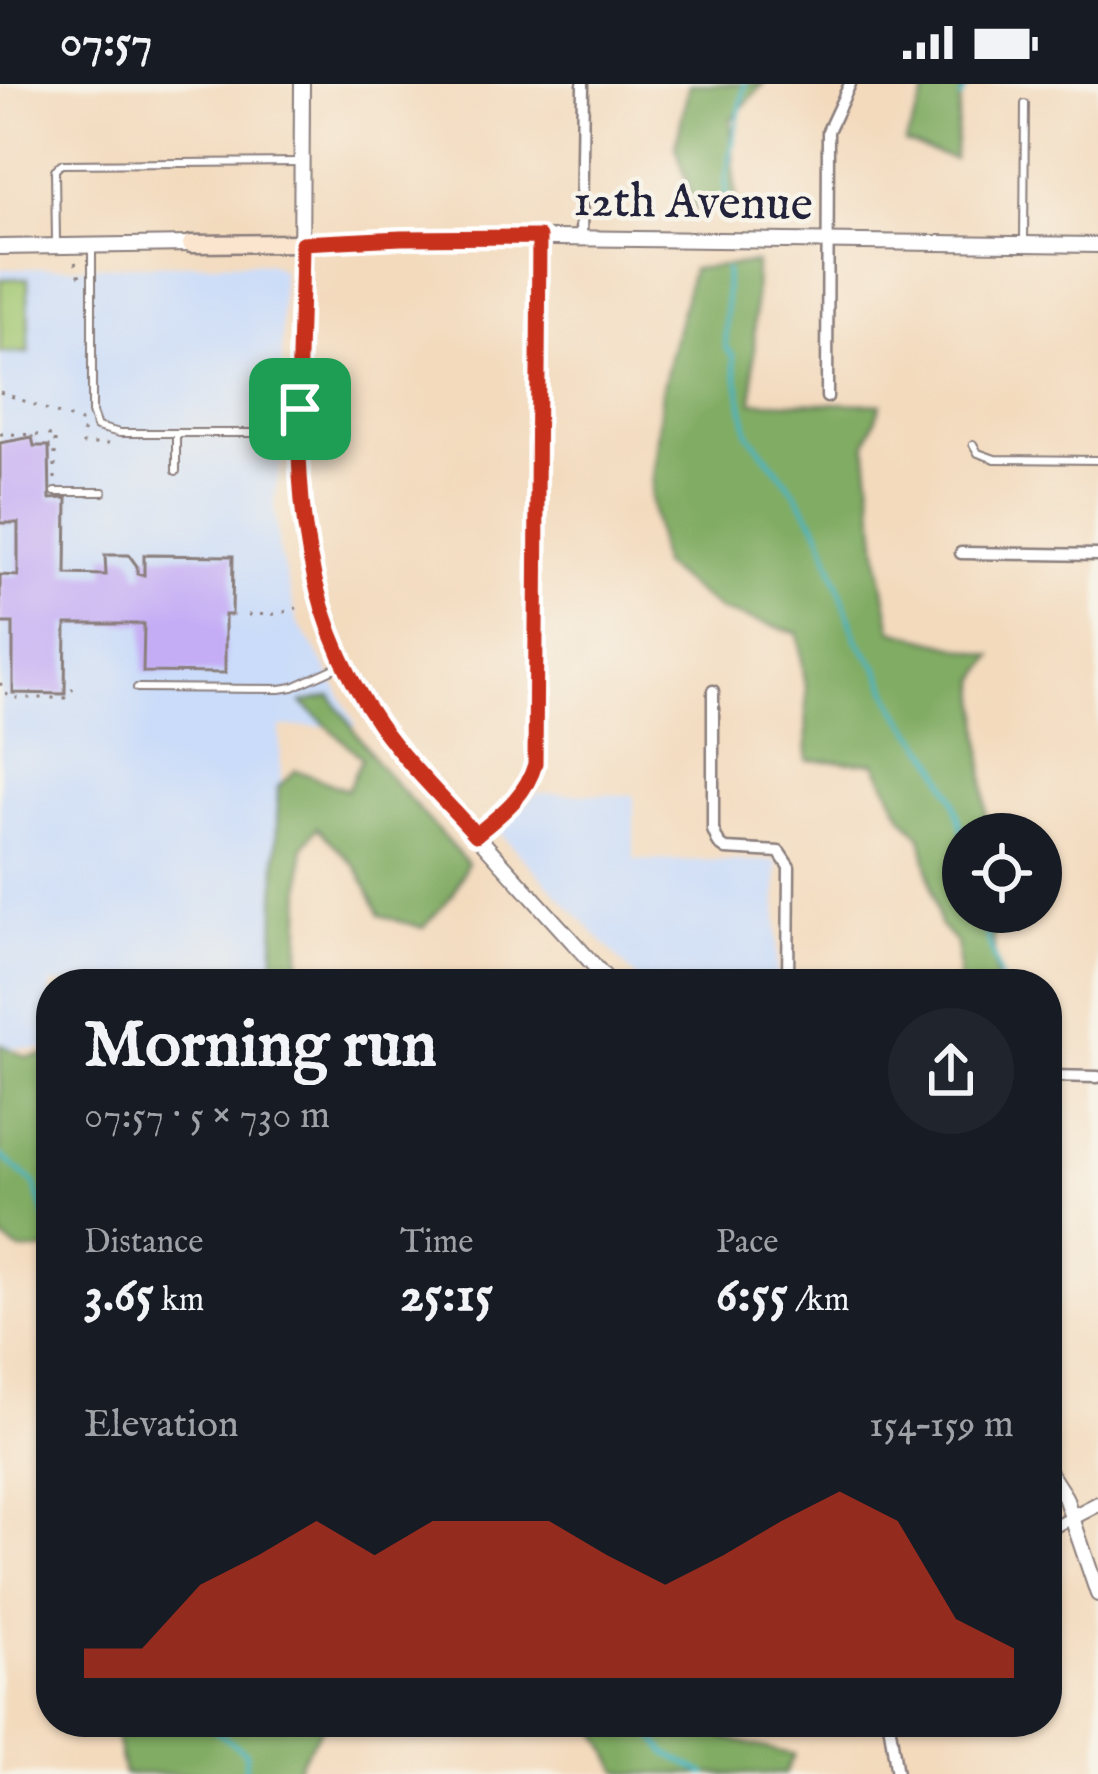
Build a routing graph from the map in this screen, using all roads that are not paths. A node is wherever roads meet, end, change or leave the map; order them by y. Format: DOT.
graph roads {
  1 [pos="302,84"];
  2 [pos="584,84"];
  3 [pos="850,84"];
  4 [pos="1025,104"];
  5 [pos="302,162"];
  6 [pos="539,237"];
  7 [pos="581,238"];
  8 [pos="826,240"];
  9 [pos="302,243"];
  10 [pos="1024,243"];
  11 [pos="191,244"];
  12 [pos="92,245"];
  13 [pos="1098,245"];
  14 [pos="56,246"];
  15 [pos="0,247"];
  16 [pos="827,397"];
  17 [pos="176,433"];
  18 [pos="300,433"];
  19 [pos="973,444"];
  20 [pos="1098,460"];
  21 [pos="176,470"];
  22 [pos="55,492"];
  23 [pos="104,492"];
  24 [pos="961,553"];
  25 [pos="1098,555"];
  26 [pos="344,664"];
  27 [pos="137,688"];
  28 [pos="713,691"];
  29 [pos="476,835"];
  30 [pos="597,969"];
  31 [pos="788,969"];
  32 [pos="1062,1076"];
  33 [pos="1098,1076"];
  34 [pos="1062,1492"];
  35 [pos="1098,1504"];
  36 [pos="1071,1518"];
  37 [pos="1062,1523"];
  38 [pos="1098,1594"];
  39 [pos="891,1737"];
  40 [pos="897,1774"];
  1 -- 5 [label="street"];
  2 -- 7 [label="street"];
  3 -- 8 [label="street"];
  4 -- 10 [label="lane"];
  5 -- 9 [label="street"];
  5 -- 14 [label="lane"];
  6 -- 7 [label="street, 12th Avenue"];
  6 -- 9 [label="street, 12th Avenue"];
  6 -- 29 [label="street"];
  7 -- 8 [label="street, 12th Avenue"];
  8 -- 10 [label="street, 12th Avenue"];
  8 -- 16 [label="street"];
  9 -- 11 [label="main road, 12th Avenue"];
  9 -- 18 [label="street"];
  10 -- 13 [label="street, 12th Avenue"];
  11 -- 12 [label="street, 12th Avenue"];
  12 -- 14 [label="street, 12th Avenue"];
  12 -- 17 [label="lane"];
  14 -- 15 [label="street, 12th Avenue"];
  17 -- 18 [label="lane"];
  17 -- 21 [label="lane"];
  18 -- 26 [label="street"];
  19 -- 20 [label="lane"];
  22 -- 23 [label="lane"];
  24 -- 25 [label="street"];
  26 -- 27 [label="lane"];
  26 -- 29 [label="street"];
  28 -- 31 [label="street"];
  29 -- 30 [label="street"];
  32 -- 33 [label="street"];
  34 -- 36 [label="street"];
  35 -- 36 [label="street"];
  36 -- 37 [label="street"];
  36 -- 38 [label="street"];
  39 -- 40 [label="street"];
}
